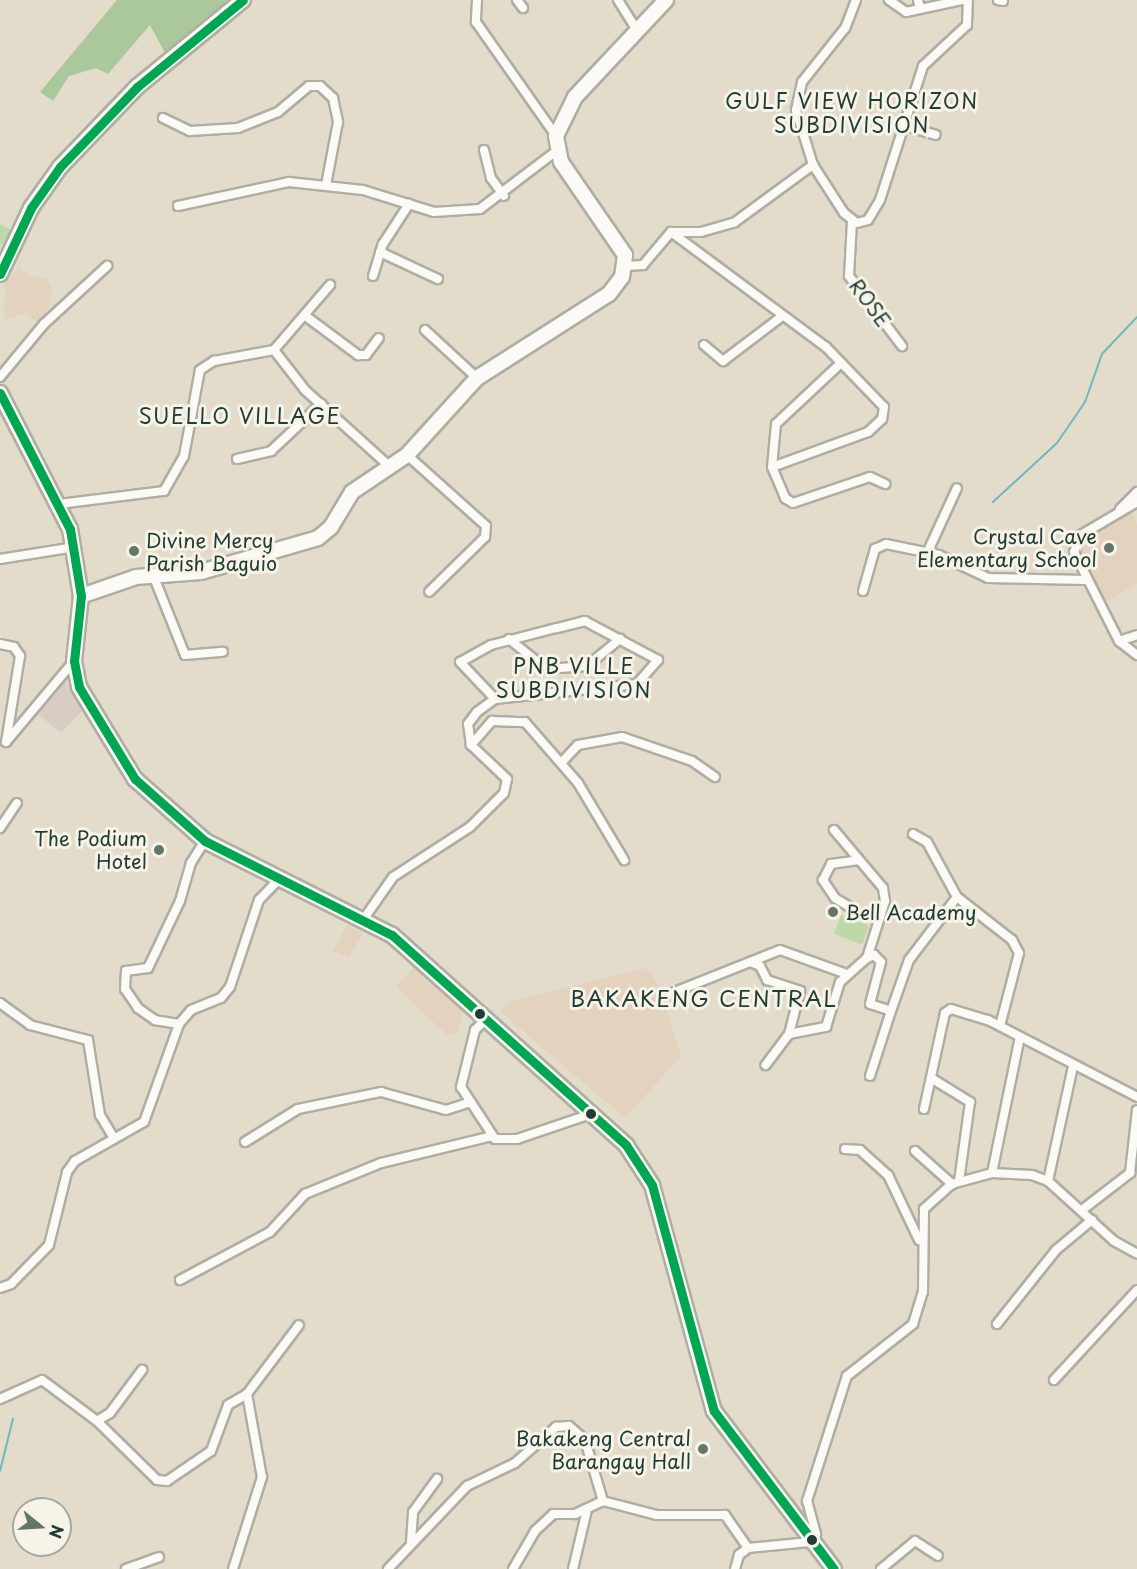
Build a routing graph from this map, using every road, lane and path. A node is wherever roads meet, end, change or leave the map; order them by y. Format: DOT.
graph roads {
  1 [pos="243,0"];
  2 [pos="477,0"];
  3 [pos="517,0"];
  4 [pos="618,0"];
  5 [pos="666,0"];
  6 [pos="856,0"];
  7 [pos="889,0"];
  8 [pos="962,0"];
  9 [pos="968,0"];
  10 [pos="998,0"];
  11 [pos="1003,0"];
  12 [pos="919,5"];
  13 [pos="523,8"];
  14 [pos="638,32"];
  15 [pos="163,118"];
  16 [pos="903,125"];
  17 [pos="936,135"];
  18 [pos="556,136"];
  19 [pos="484,150"];
  20 [pos="555,152"];
  21 [pos="813,165"];
  22 [pos="326,185"];
  23 [pos="504,196"];
  24 [pos="409,204"];
  25 [pos="178,206"];
  26 [pos="852,221"];
  27 [pos="671,232"];
  28 [pos="380,252"];
  29 [pos="107,266"];
  30 [pos="626,266"];
  31 [pos="0,274"];
  32 [pos="374,276"];
  33 [pos="438,279"];
  34 [pos="330,285"];
  35 [pos="307,317"];
  36 [pos="781,317"];
  37 [pos="425,330"];
  38 [pos="379,338"];
  39 [pos="704,345"];
  40 [pos="902,346"];
  41 [pos="274,350"];
  42 [pos="841,363"];
  43 [pos="0,376"];
  44 [pos="477,378"];
  45 [pos="0,393"];
  46 [pos="321,404"];
  47 [pos="3,408"];
  48 [pos="407,455"];
  49 [pos="237,459"];
  50 [pos="389,466"];
  51 [pos="772,467"];
  52 [pos="885,484"];
  53 [pos="957,488"];
  54 [pos="1137,492"];
  55 [pos="1137,502"];
  56 [pos="59,504"];
  57 [pos="1120,509"];
  58 [pos="75,547"];
  59 [pos="928,551"];
  60 [pos="0,559"];
  61 [pos="153,575"];
  62 [pos="1087,580"];
  63 [pos="863,591"];
  64 [pos="429,592"];
  65 [pos="81,596"];
  66 [pos="1137,635"];
  67 [pos="509,639"];
  68 [pos="620,639"];
  69 [pos="1119,642"];
  70 [pos="0,644"];
  71 [pos="223,652"];
  72 [pos="1137,655"];
  73 [pos="74,661"];
  74 [pos="495,699"];
  75 [pos="471,746"];
  76 [pos="562,762"];
  77 [pos="715,777"];
  78 [pos="17,803"];
  79 [pos="0,828"];
  80 [pos="834,830"];
  81 [pos="913,834"];
  82 [pos="205,841"];
  83 [pos="624,860"];
  84 [pos="859,860"];
  85 [pos="278,880"];
  86 [pos="957,897"];
  87 [pos="853,909"];
  88 [pos="363,920"];
  89 [pos="867,958"];
  90 [pos="751,962"];
  91 [pos="847,974"];
  92 [pos="662,998"];
  93 [pos="0,1003"];
  94 [pos="891,1011"];
  95 [pos="485,1020"];
  96 [pos="179,1024"];
  97 [pos="1000,1026"];
  98 [pos="789,1034"];
  99 [pos="1020,1037"];
  100 [pos="766,1065"];
  101 [pos="1073,1066"];
  102 [pos="870,1076"];
  103 [pos="931,1078"];
  104 [pos="1137,1097"];
  105 [pos="467,1103"];
  106 [pos="924,1109"];
  107 [pos="1137,1110"];
  108 [pos="591,1114"];
  109 [pos="493,1136"];
  110 [pos="114,1138"];
  111 [pos="244,1142"];
  112 [pos="845,1149"];
  113 [pos="915,1151"];
  114 [pos="992,1173"];
  115 [pos="1126,1178"];
  116 [pos="1137,1178"];
  117 [pos="1048,1181"];
  118 [pos="955,1183"];
  119 [pos="1082,1210"];
  120 [pos="1092,1220"];
  121 [pos="922,1246"];
  122 [pos="1137,1254"];
  123 [pos="180,1280"];
  124 [pos="0,1288"];
  125 [pos="1137,1290"];
  126 [pos="997,1324"];
  127 [pos="299,1325"];
  128 [pos="142,1371"];
  129 [pos="1054,1380"];
  130 [pos="247,1394"];
  131 [pos="0,1399"];
  132 [pos="97,1421"];
  133 [pos="437,1479"];
  134 [pos="603,1501"];
  135 [pos="587,1510"];
  136 [pos="411,1542"];
  137 [pos="810,1542"];
  138 [pos="748,1548"];
  139 [pos="938,1556"];
  140 [pos="159,1557"];
  141 [pos="128,1568"];
  142 [pos="233,1569"];
  143 [pos="388,1569"];
  144 [pos="513,1569"];
  145 [pos="573,1569"];
  146 [pos="735,1569"];
  147 [pos="834,1569"];
  148 [pos="881,1569"];
  1 -- 31 [label="main road"];
  2 -- 18 [label="street"];
  3 -- 13 [label="street"];
  4 -- 14 [label="street"];
  5 -- 14 [label="main road"];
  6 -- 21 [label="street"];
  7 -- 12 [label="street"];
  8 -- 12 [label="street"];
  9 -- 16 [label="street"];
  10 -- 11 [label="street"];
  14 -- 18 [label="main road"];
  15 -- 22 [label="street"];
  16 -- 17 [label="street"];
  16 -- 26 [label="street"];
  18 -- 20 [label="main road"];
  19 -- 23 [label="street"];
  20 -- 23 [label="street"];
  20 -- 30 [label="main road"];
  21 -- 26 [label="street"];
  21 -- 27 [label="street"];
  22 -- 24 [label="street"];
  22 -- 25 [label="street"];
  23 -- 24 [label="street"];
  24 -- 28 [label="street"];
  26 -- 40 [label="street, ROSE"];
  27 -- 30 [label="street"];
  27 -- 36 [label="street"];
  28 -- 32 [label="street"];
  28 -- 33 [label="street"];
  29 -- 43 [label="street"];
  30 -- 44 [label="main road"];
  34 -- 35 [label="street"];
  35 -- 38 [label="street"];
  35 -- 41 [label="street"];
  36 -- 39 [label="street"];
  36 -- 42 [label="street"];
  37 -- 44 [label="street"];
  41 -- 46 [label="street"];
  41 -- 56 [label="street"];
  42 -- 51 [label="street"];
  42 -- 51 [label="street"];
  44 -- 48 [label="main road"];
  45 -- 47 [label="main road"];
  46 -- 49 [label="street"];
  46 -- 50 [label="street"];
  47 -- 56 [label="main road"];
  48 -- 50 [label="main road"];
  48 -- 64 [label="street"];
  50 -- 61 [label="main road"];
  51 -- 52 [label="street"];
  53 -- 59 [label="street"];
  54 -- 57 [label="street"];
  55 -- 57 [label="street"];
  56 -- 58 [label="main road"];
  57 -- 62 [label="street"];
  58 -- 60 [label="street"];
  58 -- 65 [label="main road"];
  59 -- 62 [label="street"];
  59 -- 63 [label="street"];
  61 -- 65 [label="main road"];
  61 -- 71 [label="street"];
  62 -- 69 [label="street"];
  65 -- 73 [label="main road"];
  66 -- 69 [label="street"];
  67 -- 68 [label="street"];
  67 -- 68 [label="street"];
  67 -- 74 [label="street"];
  68 -- 74 [label="street"];
  69 -- 72 [label="street"];
  70 -- 73 [label="street"];
  73 -- 82 [label="main road"];
  74 -- 75 [label="street"];
  75 -- 76 [label="street"];
  75 -- 88 [label="street"];
  76 -- 77 [label="street"];
  76 -- 83 [label="street"];
  78 -- 79 [label="street"];
  80 -- 84 [label="street"];
  81 -- 86 [label="street"];
  82 -- 85 [label="main road"];
  82 -- 96 [label="street"];
  84 -- 87 [label="street"];
  84 -- 89 [label="street"];
  85 -- 88 [label="main road"];
  85 -- 96 [label="street"];
  86 -- 94 [label="street"];
  86 -- 97 [label="street"];
  88 -- 95 [label="main road"];
  89 -- 91 [label="street"];
  89 -- 94 [label="street"];
  90 -- 91 [label="street"];
  90 -- 92 [label="street"];
  90 -- 98 [label="street"];
  91 -- 98 [label="street"];
  93 -- 110 [label="street"];
  94 -- 102 [label="street"];
  95 -- 105 [label="street"];
  95 -- 108 [label="main road"];
  96 -- 110 [label="street"];
  97 -- 99 [label="street"];
  97 -- 103 [label="street"];
  98 -- 100 [label="street"];
  99 -- 101 [label="street"];
  99 -- 114 [label="street"];
  101 -- 104 [label="street"];
  101 -- 117 [label="street"];
  103 -- 106 [label="street"];
  103 -- 118 [label="street"];
  105 -- 109 [label="street"];
  105 -- 111 [label="street"];
  107 -- 115 [label="street"];
  108 -- 109 [label="street"];
  108 -- 137 [label="main road"];
  109 -- 123 [label="street"];
  110 -- 124 [label="street"];
  112 -- 121 [label="street"];
  113 -- 118 [label="street"];
  114 -- 117 [label="street"];
  114 -- 118 [label="street"];
  115 -- 116 [label="street"];
  115 -- 119 [label="street"];
  117 -- 119 [label="street"];
  118 -- 121 [label="street"];
  119 -- 120 [label="street"];
  120 -- 122 [label="street"];
  120 -- 126 [label="street"];
  121 -- 137 [label="street"];
  125 -- 129 [label="street"];
  127 -- 130 [label="street"];
  128 -- 132 [label="street"];
  130 -- 132 [label="street"];
  130 -- 142 [label="street"];
  131 -- 132 [label="street"];
  133 -- 136 [label="street"];
  134 -- 135 [label="street"];
  134 -- 136 [label="street"];
  134 -- 138 [label="street"];
  135 -- 144 [label="street"];
  135 -- 145 [label="street"];
  136 -- 143 [label="street"];
  137 -- 138 [label="street"];
  137 -- 147 [label="main road"];
  138 -- 146 [label="street"];
  139 -- 148 [label="street"];
  140 -- 141 [label="street"];
}
